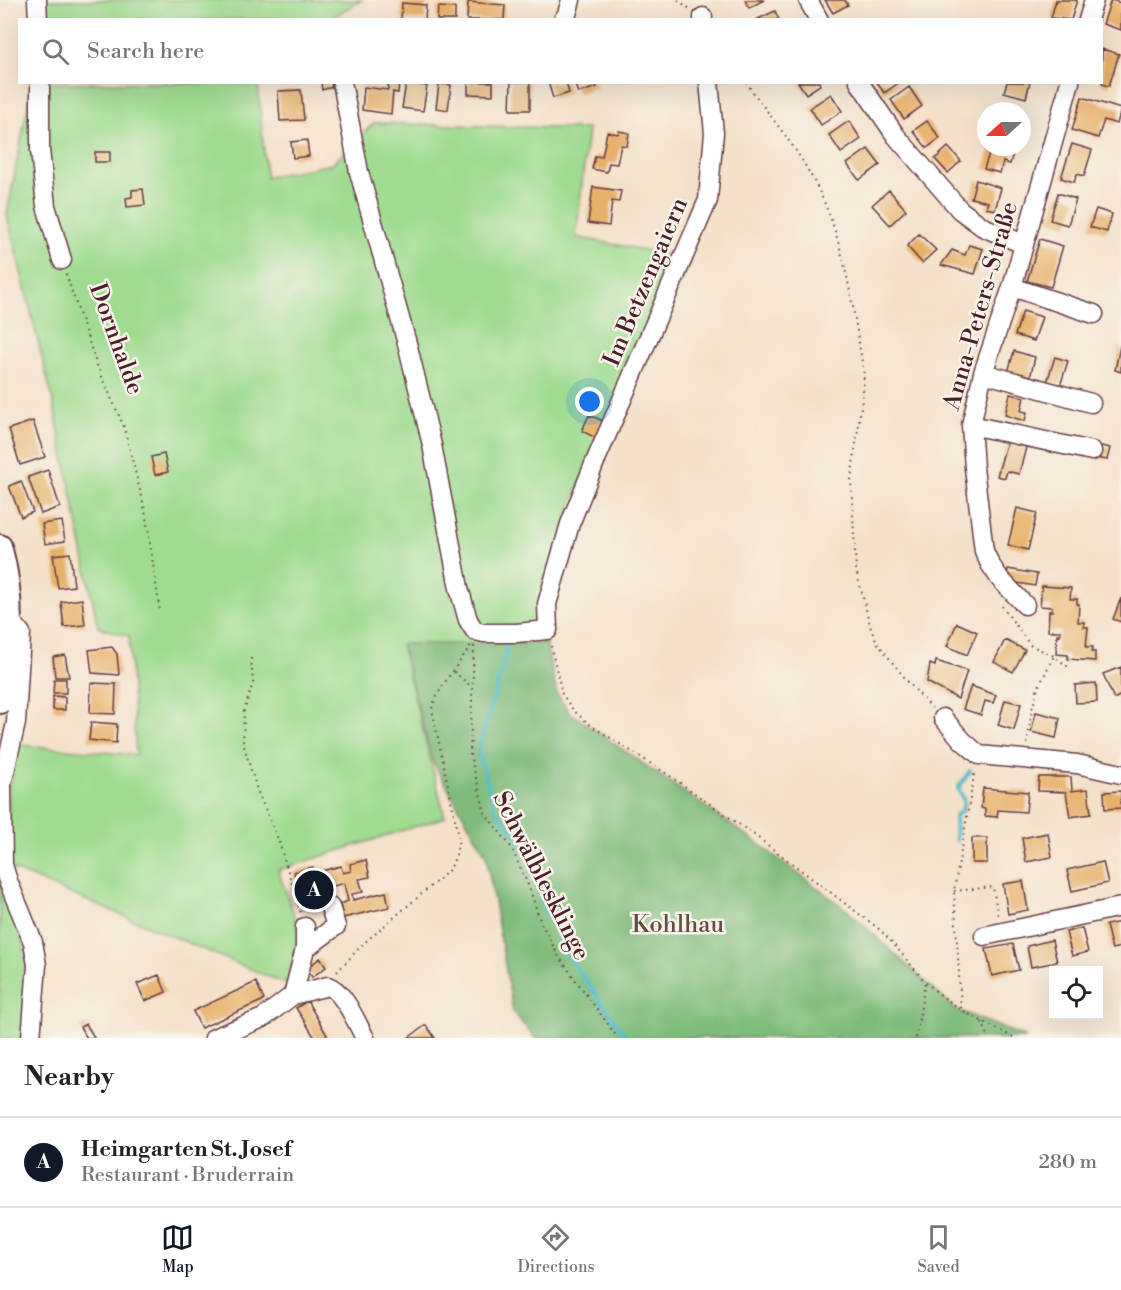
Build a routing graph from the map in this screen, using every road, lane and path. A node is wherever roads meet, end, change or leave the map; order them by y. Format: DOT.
graph roads {
  1 [pos="38,0"];
  2 [pos="571,0"];
  3 [pos="808,0"];
  4 [pos="1094,0"];
  5 [pos="38,18"];
  6 [pos="564,18"];
  7 [pos="818,18"];
  8 [pos="1090,18"];
  9 [pos="342,84"];
  10 [pos="709,84"];
  11 [pos="748,84"];
  12 [pos="860,84"];
  13 [pos="1069,84"];
  14 [pos="40,86"];
  15 [pos="1023,244"];
  16 [pos="62,260"];
  17 [pos="1012,287"];
  18 [pos="1094,314"];
  19 [pos="983,373"];
  20 [pos="1090,403"];
  21 [pos="971,425"];
  22 [pos="1092,451"];
  23 [pos="0,546"];
  24 [pos="1025,605"];
  25 [pos="160,611"];
  26 [pos="11,621"];
  27 [pos="548,630"];
  28 [pos="1054,656"];
  29 [pos="251,658"];
  30 [pos="454,672"];
  31 [pos="474,688"];
  32 [pos="0,702"];
  33 [pos="943,718"];
  34 [pos="1025,759"];
  35 [pos="1121,774"];
  36 [pos="971,784"];
  37 [pos="954,891"];
  38 [pos="330,907"];
  39 [pos="1121,907"];
  40 [pos="305,927"];
  41 [pos="992,934"];
  42 [pos="305,949"];
  43 [pos="925,980"];
  44 [pos="326,987"];
  45 [pos="293,995"];
  46 [pos="961,1008"];
  47 [pos="982,1022"];
  48 [pos="31,1038"];
  49 [pos="214,1038"];
  50 [pos="365,1038"];
  51 [pos="618,1038"];
  52 [pos="916,1038"];
  53 [pos="989,1038"];
  54 [pos="1015,1038"];
  1 -- 5 [label="street"];
  2 -- 6 [label="street"];
  3 -- 7 [label="street"];
  4 -- 8 [label="street"];
  9 -- 27 [label="street"];
  10 -- 27 [label="street, Im Betzengaiern"];
  11 -- 33 [label="path"];
  12 -- 15 [label="street"];
  13 -- 15 [label="street, Anna-Peters-Straße"];
  14 -- 16 [label="street, Dornhalde"];
  15 -- 17 [label="street, Anna-Peters-Straße"];
  16 -- 25 [label="path, Dornhalde"];
  17 -- 18 [label="street"];
  17 -- 19 [label="street, Anna-Peters-Straße"];
  19 -- 20 [label="street"];
  19 -- 21 [label="street, Anna-Peters-Straße"];
  21 -- 22 [label="street"];
  21 -- 24 [label="street, Anna-Peters-Straße"];
  23 -- 26 [label="main road"];
  26 -- 32 [label="main road"];
  26 -- 48 [label="street"];
  27 -- 43 [label="path"];
  28 -- 34 [label="path"];
  29 -- 40 [label="path"];
  30 -- 31 [label="path"];
  30 -- 31 [label="path, Schwälblesklinge"];
  30 -- 44 [label="path"];
  31 -- 51 [label="path, Schwälblesklinge"];
  33 -- 34 [label="street"];
  34 -- 35 [label="street"];
  36 -- 37 [label="path"];
  37 -- 41 [label="path"];
  37 -- 46 [label="path"];
  38 -- 42 [label="street"];
  39 -- 41 [label="street"];
  40 -- 42 [label="street"];
  42 -- 45 [label="street"];
  43 -- 46 [label="path"];
  43 -- 52 [label="path"];
  44 -- 45 [label="street"];
  44 -- 50 [label="street"];
  45 -- 49 [label="street"];
  46 -- 47 [label="path"];
  47 -- 53 [label="path"];
  47 -- 54 [label="path"];
}
